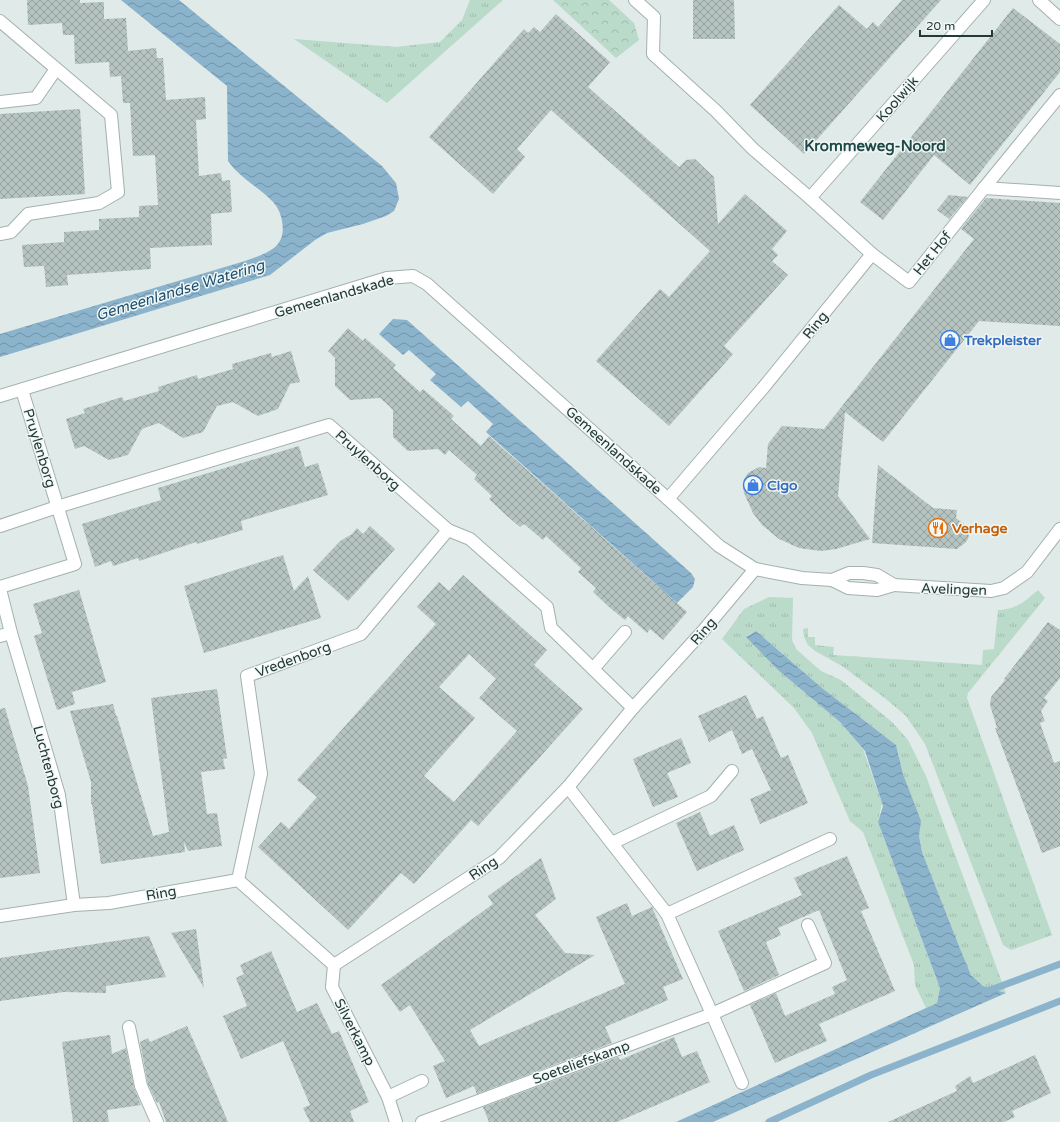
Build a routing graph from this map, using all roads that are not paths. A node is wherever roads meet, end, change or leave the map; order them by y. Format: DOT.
graph roads {
  1 [pos="635,0"];
  2 [pos="984,0"];
  3 [pos="1039,0"];
  4 [pos="1060,19"];
  5 [pos="0,21"];
  6 [pos="56,69"];
  7 [pos="1060,95"];
  8 [pos="0,102"];
  9 [pos="984,188"];
  10 [pos="1060,193"];
  11 [pos="810,198"];
  12 [pos="0,234"];
  13 [pos="872,254"];
  14 [pos="22,390"];
  15 [pos="0,396"];
  16 [pos="668,499"];
  17 [pos="57,507"];
  18 [pos="0,526"];
  19 [pos="1060,529"];
  20 [pos="448,530"];
  21 [pos="755,569"];
  22 [pos="0,588"];
  23 [pos="625,632"];
  24 [pos="6,635"];
  25 [pos="593,669"];
  26 [pos="633,708"];
  27 [pos="732,771"];
  28 [pos="568,787"];
  29 [pos="830,839"];
  30 [pos="612,843"];
  31 [pos="238,880"];
  32 [pos="74,905"];
  33 [pos="667,914"];
  34 [pos="0,916"];
  35 [pos="808,925"];
  36 [pos="334,964"];
  37 [pos="712,1014"];
  38 [pos="129,1027"];
  39 [pos="422,1081"];
  40 [pos="742,1083"];
  41 [pos="388,1096"];
  42 [pos="157,1122"];
  43 [pos="396,1122"];
  44 [pos="422,1122"];
  1 -- 11 [label="street"];
  2 -- 11 [label="street, Koolwijk"];
  3 -- 4 [label="street"];
  5 -- 6 [label="street"];
  6 -- 8 [label="street"];
  6 -- 12 [label="street"];
  7 -- 9 [label="street, Het Hof"];
  9 -- 10 [label="street"];
  9 -- 13 [label="street, Het Hof"];
  11 -- 13 [label="street"];
  13 -- 16 [label="street, Ring"];
  14 -- 15 [label="street, Gemeenlandskade"];
  14 -- 16 [label="street, Gemeenlandskade"];
  14 -- 17 [label="street, Pruylenborg"];
  16 -- 21 [label="street"];
  17 -- 18 [label="street, Pruylenborg"];
  17 -- 20 [label="street, Pruylenborg"];
  17 -- 22 [label="street, Pruylenborg"];
  19 -- 21 [label="street, Avelingen"];
  20 -- 25 [label="street, Pruylenborg"];
  20 -- 31 [label="street, Vredenborg"];
  21 -- 26 [label="street, Ring"];
  22 -- 24 [label="street, Pruylenborg"];
  23 -- 25 [label="street"];
  24 -- 32 [label="street, Luchtenborg"];
  25 -- 26 [label="street, Pruylenborg"];
  26 -- 28 [label="street, Ring"];
  27 -- 30 [label="street"];
  28 -- 30 [label="street"];
  28 -- 36 [label="street, Ring"];
  29 -- 33 [label="street"];
  30 -- 33 [label="street"];
  31 -- 32 [label="street, Ring"];
  31 -- 36 [label="street"];
  32 -- 34 [label="street, Ring"];
  33 -- 37 [label="street"];
  35 -- 37 [label="street, Soeteliefskamp"];
  36 -- 41 [label="street, Silverkamp"];
  37 -- 40 [label="street"];
  37 -- 44 [label="street, Soeteliefskamp"];
  38 -- 42 [label="street"];
  39 -- 41 [label="street"];
  41 -- 43 [label="street, Silverkamp"];
}
